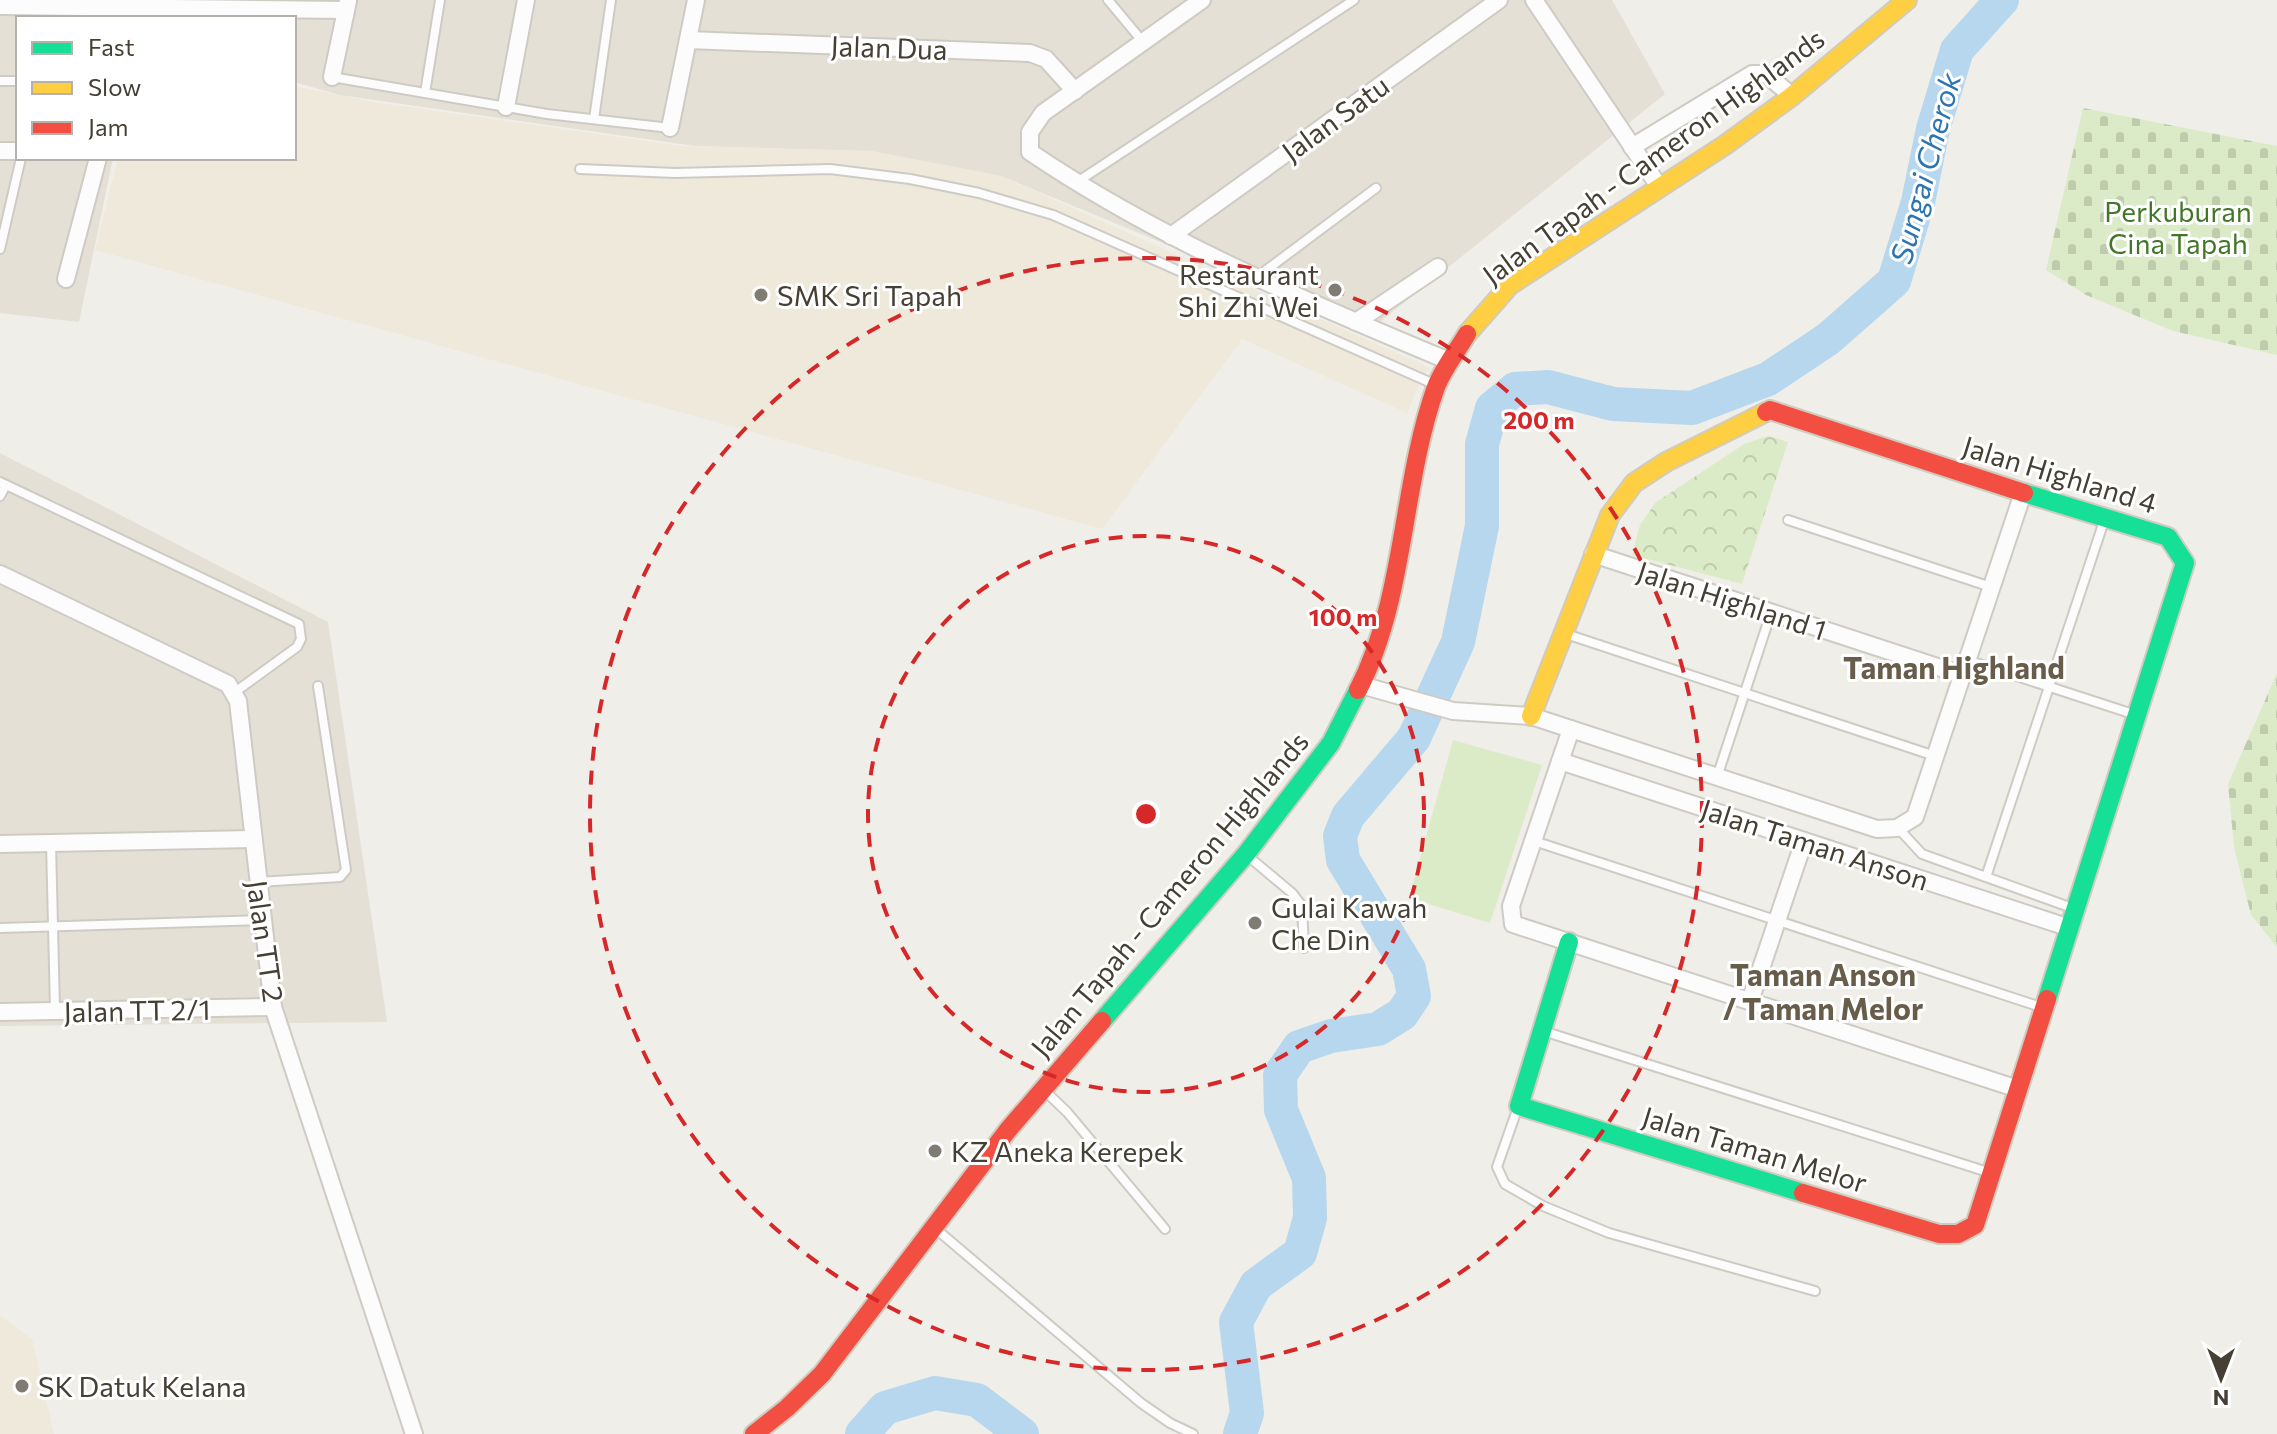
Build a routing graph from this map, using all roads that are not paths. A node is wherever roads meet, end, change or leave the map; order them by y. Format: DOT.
graph roads {
  1 [pos="440,0"];
  2 [pos="526,0"];
  3 [pos="611,0"];
  4 [pos="696,0"];
  5 [pos="1108,0"];
  6 [pos="1202,0"];
  7 [pos="1354,0"];
  8 [pos="1499,0"];
  9 [pos="1534,0"];
  10 [pos="1907,0"];
  11 [pos="347,5"];
  12 [pos="0,6"];
  13 [pos="124,13"];
  14 [pos="688,40"];
  15 [pos="1143,42"];
  16 [pos="332,77"];
  17 [pos="1075,91"];
  18 [pos="425,93"];
  19 [pos="1792,96"];
  20 [pos="506,107"];
  21 [pos="594,119"];
  22 [pos="670,128"];
  23 [pos="1632,147"];
  24 [pos="21,160"];
  25 [pos="97,160"];
  26 [pos="580,169"];
  27 [pos="1076,183"];
  28 [pos="1376,188"];
  29 [pos="1660,188"];
  30 [pos="1171,236"];
  31 [pos="0,249"];
  32 [pos="1438,267"];
  33 [pos="1257,277"];
  34 [pos="66,279"];
  35 [pos="1356,322"];
  36 [pos="1449,361"];
  37 [pos="1437,385"];
  38 [pos="3,483"];
  39 [pos="2023,493"];
  40 [pos="0,496"];
  41 [pos="2106,518"];
  42 [pos="1788,520"];
  43 [pos="1593,554"];
  44 [pos="0,574"];
  45 [pos="1991,587"];
  46 [pos="1771,613"];
  47 [pos="1563,633"];
  48 [pos="1964,668"];
  49 [pos="1361,685"];
  50 [pos="318,686"];
  51 [pos="2049,687"];
  52 [pos="235,692"];
  53 [pos="1745,693"];
  54 [pos="1531,716"];
  55 [pos="2137,716"];
  56 [pos="1571,729"];
  57 [pos="1935,756"];
  58 [pos="1560,761"];
  59 [pos="1717,777"];
  60 [pos="1897,828"];
  61 [pos="253,839"];
  62 [pos="1534,841"];
  63 [pos="1804,841"];
  64 [pos="51,843"];
  65 [pos="0,844"];
  66 [pos="1246,854"];
  67 [pos="1986,877"];
  68 [pos="258,882"];
  69 [pos="2075,909"];
  70 [pos="263,920"];
  71 [pos="1777,921"];
  72 [pos="53,926"];
  73 [pos="0,928"];
  74 [pos="2070,928"];
  75 [pos="1569,942"];
  76 [pos="1304,948"];
  77 [pos="1750,1001"];
  78 [pos="273,1007"];
  79 [pos="2044,1008"];
  80 [pos="55,1011"];
  81 [pos="0,1012"];
  82 [pos="1541,1030"];
  83 [pos="1043,1089"];
  84 [pos="2018,1089"];
  85 [pos="1519,1106"];
  86 [pos="1992,1174"];
  87 [pos="1975,1225"];
  88 [pos="933,1226"];
  89 [pos="1165,1229"];
  90 [pos="1815,1291"];
  91 [pos="1190,1432"];
  92 [pos="414,1434"];
  93 [pos="754,1434"];
  1 -- 18 [label="lane"];
  2 -- 20 [label="street"];
  3 -- 21 [label="lane"];
  4 -- 14 [label="street"];
  5 -- 15 [label="lane"];
  6 -- 15 [label="street"];
  7 -- 27 [label="lane"];
  8 -- 30 [label="street, Jalan Satu"];
  9 -- 23 [label="street"];
  10 -- 19 [label="street, Jalan Tapah - Cameron Highlands"];
  11 -- 13 [label="street"];
  11 -- 16 [label="street"];
  12 -- 13 [label="street"];
  14 -- 17 [label="street, Jalan Dua"];
  14 -- 22 [label="street"];
  15 -- 17 [label="street"];
  16 -- 18 [label="lane"];
  17 -- 27 [label="street"];
  18 -- 20 [label="lane"];
  19 -- 23 [label="street"];
  19 -- 29 [label="street, Jalan Tapah - Cameron Highlands"];
  20 -- 21 [label="lane"];
  21 -- 22 [label="lane"];
  23 -- 29 [label="street"];
  24 -- 31 [label="lane"];
  25 -- 34 [label="street"];
  26 -- 37 [label="lane"];
  27 -- 30 [label="street"];
  28 -- 33 [label="lane"];
  29 -- 36 [label="street, Jalan Tapah - Cameron Highlands"];
  30 -- 33 [label="street"];
  32 -- 35 [label="street"];
  33 -- 35 [label="street"];
  35 -- 36 [label="street"];
  36 -- 37 [label="street, Jalan Tapah - Cameron Highlands"];
  37 -- 49 [label="street, Jalan Tapah - Cameron Highlands"];
  38 -- 40 [label="lane"];
  38 -- 52 [label="lane"];
  39 -- 41 [label="street, Jalan Highland 4"];
  39 -- 43 [label="street, Jalan Highland 4"];
  39 -- 45 [label="street"];
  41 -- 51 [label="lane"];
  41 -- 55 [label="street, Jalan Highland 4"];
  42 -- 45 [label="lane"];
  43 -- 46 [label="street, Jalan Highland 1"];
  43 -- 47 [label="street"];
  44 -- 52 [label="street"];
  45 -- 48 [label="street"];
  46 -- 48 [label="street, Jalan Highland 1"];
  46 -- 53 [label="lane"];
  47 -- 53 [label="lane"];
  47 -- 54 [label="street"];
  48 -- 51 [label="lane"];
  48 -- 57 [label="street"];
  49 -- 54 [label="street"];
  49 -- 66 [label="street, Jalan Tapah - Cameron Highlands"];
  50 -- 68 [label="lane"];
  51 -- 55 [label="lane"];
  51 -- 67 [label="lane"];
  52 -- 61 [label="street, Jalan TT 2"];
  53 -- 57 [label="lane"];
  53 -- 59 [label="lane"];
  54 -- 56 [label="street"];
  55 -- 69 [label="street, Jalan Highland 4"];
  56 -- 58 [label="street"];
  56 -- 59 [label="street"];
  57 -- 60 [label="street"];
  58 -- 62 [label="street"];
  58 -- 63 [label="street, Jalan Taman Anson"];
  59 -- 60 [label="street"];
  60 -- 67 [label="lane"];
  61 -- 64 [label="street"];
  61 -- 68 [label="street, Jalan TT 2"];
  62 -- 71 [label="lane"];
  62 -- 75 [label="street"];
  63 -- 71 [label="street"];
  63 -- 74 [label="street, Jalan Taman Anson"];
  64 -- 65 [label="street"];
  64 -- 72 [label="lane"];
  66 -- 76 [label="lane"];
  66 -- 83 [label="street, Jalan Tapah - Cameron Highlands"];
  67 -- 69 [label="lane"];
  68 -- 70 [label="street, Jalan TT 2"];
  69 -- 74 [label="street, Jalan Highland 4"];
  70 -- 72 [label="lane"];
  70 -- 78 [label="street, Jalan TT 2"];
  71 -- 77 [label="street"];
  71 -- 79 [label="lane"];
  72 -- 73 [label="lane"];
  72 -- 80 [label="lane"];
  74 -- 79 [label="street, Jalan Highland 4"];
  75 -- 77 [label="street"];
  75 -- 82 [label="street"];
  77 -- 84 [label="street"];
  78 -- 80 [label="street, Jalan TT 2/1"];
  78 -- 92 [label="street, Jalan TT 2"];
  79 -- 84 [label="street, Jalan Highland 4"];
  80 -- 81 [label="street, Jalan TT 2/1"];
  82 -- 85 [label="street"];
  82 -- 86 [label="lane"];
  83 -- 88 [label="street, Jalan Tapah - Cameron Highlands"];
  83 -- 89 [label="lane"];
  84 -- 86 [label="street, Jalan Highland 4"];
  85 -- 87 [label="street, Jalan Taman Melor"];
  85 -- 90 [label="lane"];
  86 -- 87 [label="street, Jalan Highland 4"];
  88 -- 91 [label="lane"];
  88 -- 93 [label="street, Jalan Tapah - Cameron Highlands"];
}
